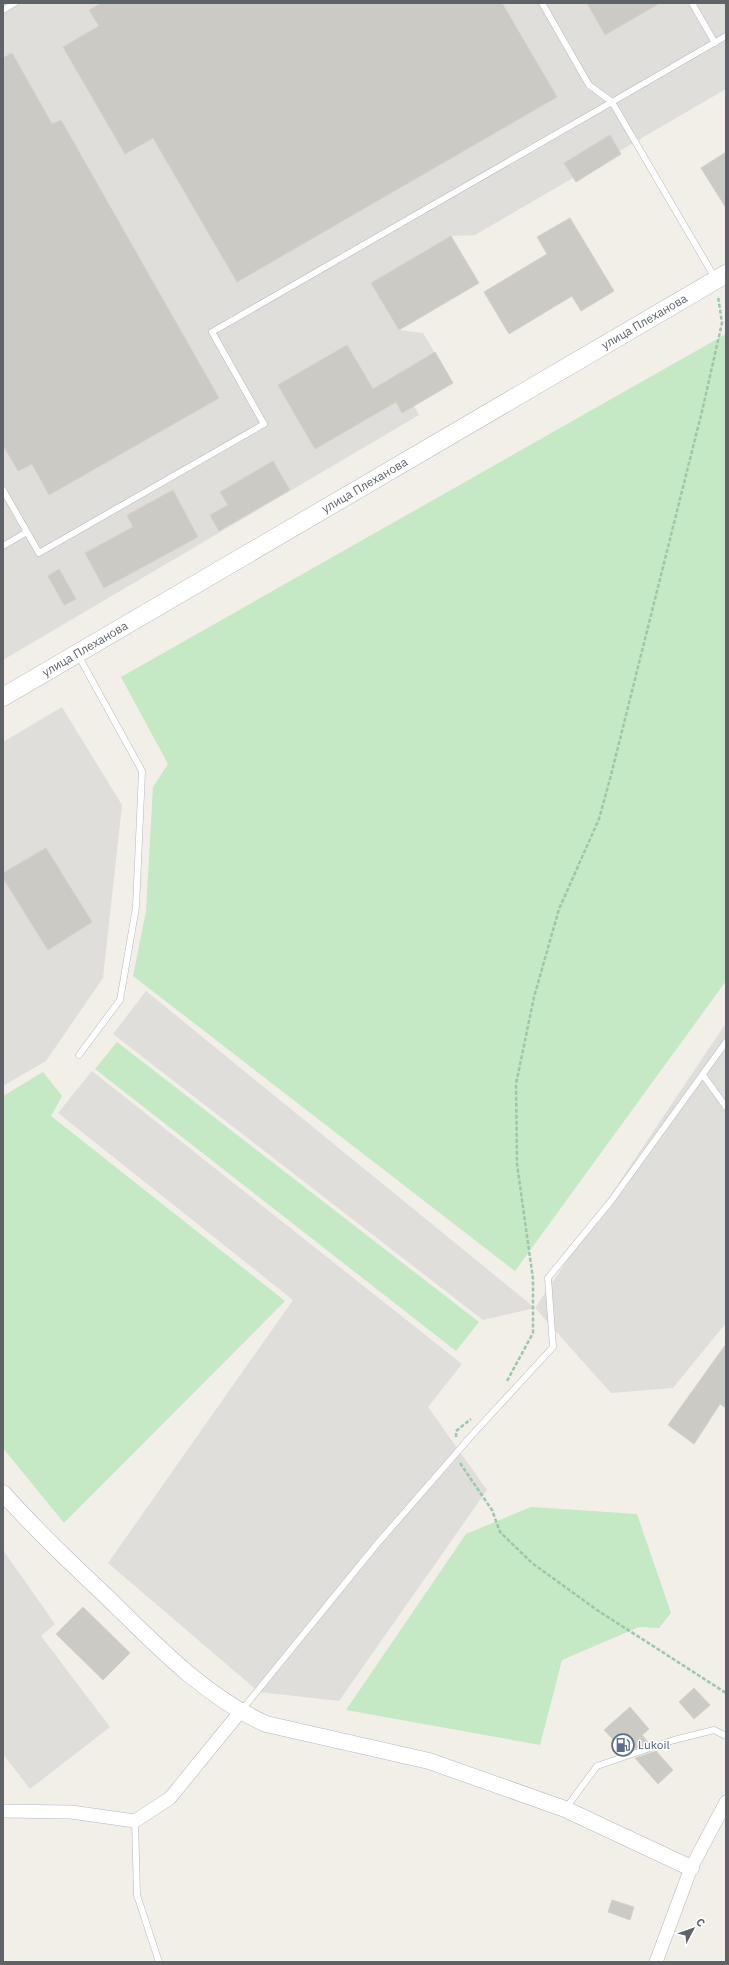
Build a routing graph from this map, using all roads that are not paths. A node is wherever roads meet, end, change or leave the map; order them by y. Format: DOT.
graph roads {
  1 [pos="15,3"];
  2 [pos="542,3"];
  3 [pos="692,3"];
  4 [pos="3,10"];
  5 [pos="726,36"];
  6 [pos="715,42"];
  7 [pos="612,102"];
  8 [pos="721,277"];
  9 [pos="3,490"];
  10 [pos="27,532"];
  11 [pos="3,546"];
  12 [pos="77,654"];
  13 [pos="3,697"];
  14 [pos="726,1042"];
  15 [pos="78,1054"];
  16 [pos="702,1075"];
  17 [pos="726,1107"];
  18 [pos="3,1493"];
  19 [pos="240,1712"];
  20 [pos="726,1736"];
  21 [pos="726,1802"];
  22 [pos="565,1809"];
  23 [pos="3,1811"];
  24 [pos="135,1822"];
  25 [pos="691,1868"];
  26 [pos="159,1962"];
  27 [pos="656,1962"];
  1 -- 4 [label="lane"];
  2 -- 7 [label="lane"];
  3 -- 6 [label="lane"];
  5 -- 6 [label="lane"];
  6 -- 7 [label="lane"];
  7 -- 8 [label="lane"];
  7 -- 10 [label="lane"];
  8 -- 12 [label="main road, улица Плеханова"];
  9 -- 10 [label="lane"];
  10 -- 11 [label="lane"];
  12 -- 13 [label="main road, улица Плеханова"];
  12 -- 15 [label="lane"];
  14 -- 16 [label="lane"];
  16 -- 17 [label="lane"];
  16 -- 19 [label="lane"];
  18 -- 19 [label="street"];
  19 -- 22 [label="street"];
  19 -- 24 [label="street"];
  20 -- 22 [label="lane"];
  21 -- 25 [label="street"];
  22 -- 25 [label="street"];
  23 -- 24 [label="street"];
  24 -- 26 [label="lane"];
  25 -- 27 [label="street"];
}
